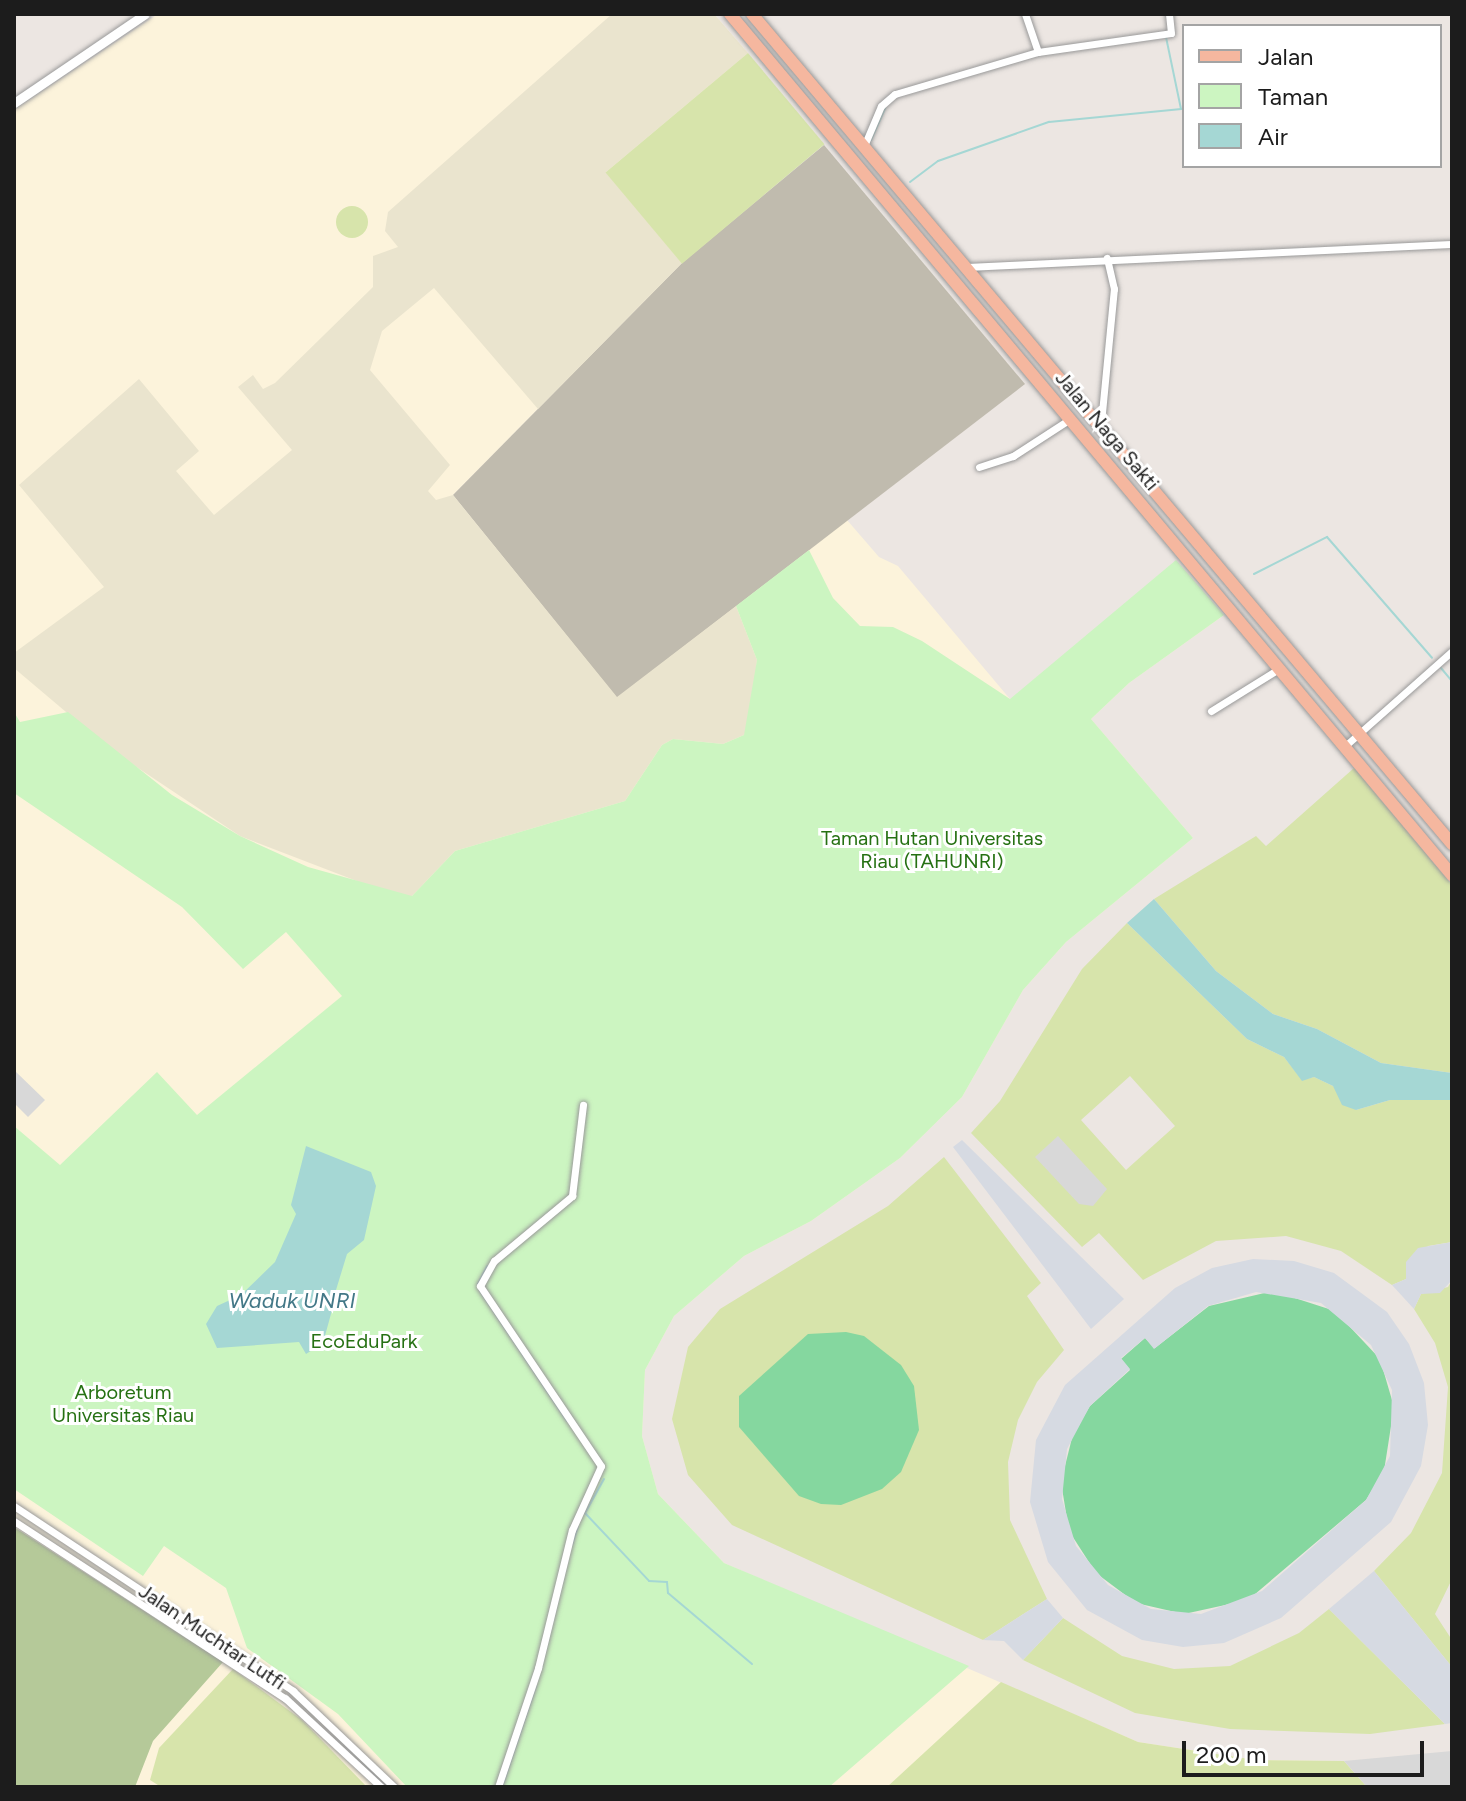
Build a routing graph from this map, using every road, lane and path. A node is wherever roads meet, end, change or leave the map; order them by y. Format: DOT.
graph roads {
  1 [pos="145,14"];
  2 [pos="730,14"];
  3 [pos="752,14"];
  4 [pos="1025,14"];
  5 [pos="1169,14"];
  6 [pos="1038,52"];
  7 [pos="14,103"];
  8 [pos="864,146"];
  9 [pos="1452,244"];
  10 [pos="1107,258"];
  11 [pos="965,267"];
  12 [pos="1070,419"];
  13 [pos="1101,423"];
  14 [pos="979,467"];
  15 [pos="1452,651"];
  16 [pos="1280,668"];
  17 [pos="1211,711"];
  18 [pos="1358,731"];
  19 [pos="1345,746"];
  20 [pos="1452,844"];
  21 [pos="1452,875"];
  22 [pos="583,1105"];
  23 [pos="14,1506"];
  24 [pos="14,1521"];
  25 [pos="381,1787"];
  26 [pos="394,1787"];
  27 [pos="498,1787"];
  1 -- 7 [label="street"];
  2 -- 12 [label="main road, Jalan Naga Sakti"];
  3 -- 8 [label="main road, Jalan Naga Sakti"];
  4 -- 6 [label="street"];
  5 -- 6 [label="street"];
  6 -- 8 [label="street"];
  8 -- 11 [label="main road, Jalan Naga Sakti"];
  9 -- 10 [label="street"];
  10 -- 11 [label="street"];
  10 -- 13 [label="street"];
  11 -- 13 [label="main road, Jalan Naga Sakti"];
  12 -- 14 [label="street"];
  12 -- 16 [label="main road, Jalan Naga Sakti"];
  13 -- 18 [label="main road, Jalan Naga Sakti"];
  15 -- 18 [label="street"];
  16 -- 17 [label="street"];
  16 -- 19 [label="main road, Jalan Naga Sakti"];
  18 -- 19 [label="street"];
  18 -- 20 [label="main road, Jalan Naga Sakti"];
  19 -- 21 [label="main road, Jalan Naga Sakti"];
  22 -- 27 [label="street"];
  23 -- 26 [label="street, Jalan Muchtar Lutfi"];
  24 -- 25 [label="street, Jalan Muchtar Lutfi"];
}
